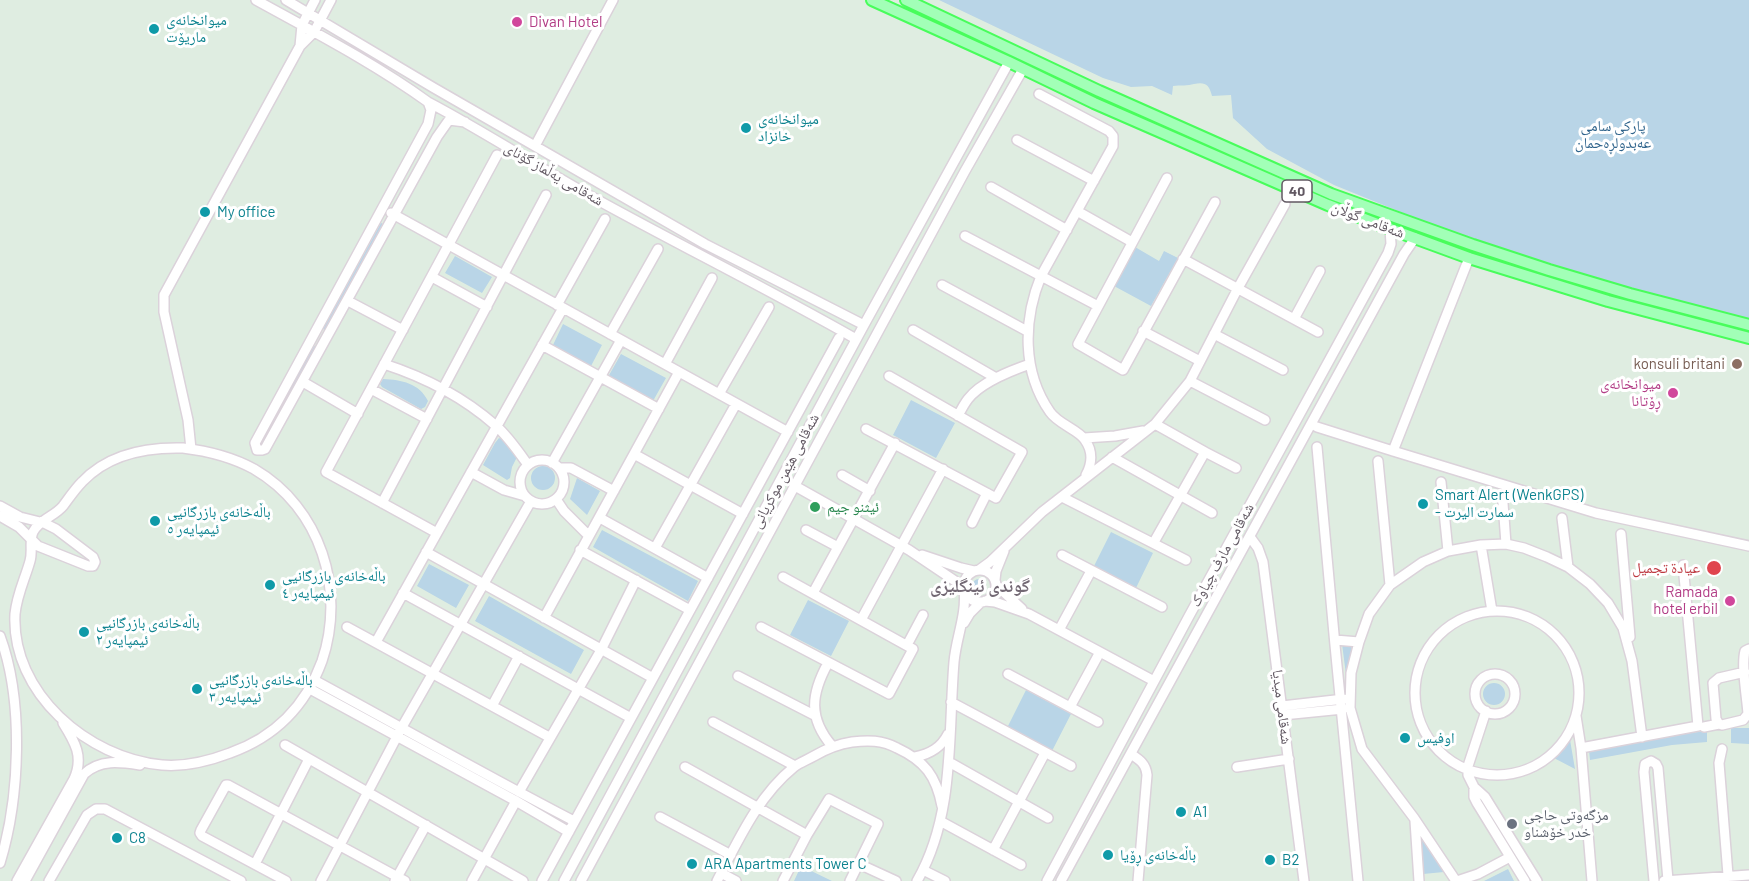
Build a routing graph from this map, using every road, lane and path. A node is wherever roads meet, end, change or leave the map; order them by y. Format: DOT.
graph roads {
  1 [pos="256,0"];
  2 [pos="285,0"];
  3 [pos="315,0"];
  4 [pos="331,0"];
  5 [pos="613,0"];
  6 [pos="872,0"];
  7 [pos="906,0"];
  8 [pos="308,13"];
  9 [pos="320,20"];
  10 [pos="302,25"];
  11 [pos="314,32"];
  12 [pos="300,45"];
  13 [pos="1009,62"];
  14 [pos="1023,69"];
  15 [pos="1039,94"];
  16 [pos="428,102"];
  17 [pos="465,122"];
  18 [pos="1017,140"];
  19 [pos="536,146"];
  20 [pos="497,155"];
  21 [pos="579,171"];
  22 [pos="944,178"];
  23 [pos="1167,178"];
  24 [pos="1094,181"];
  25 [pos="571,185"];
  26 [pos="957,186"];
  27 [pos="991,187"];
  28 [pos="546,195"];
  29 [pos="1215,202"];
  30 [pos="1286,204"];
  31 [pos="381,208"];
  32 [pos="1077,211"];
  33 [pos="394,214"];
  34 [pos="604,219"];
  35 [pos="1390,229"];
  36 [pos="1067,230"];
  37 [pos="965,236"];
  38 [pos="1416,238"];
  39 [pos="1132,242"];
  40 [pos="448,245"];
  41 [pos="658,249"];
  42 [pos="1469,258"];
  43 [pos="1183,259"];
  44 [pos="1320,271"];
  45 [pos="503,275"];
  46 [pos="1041,276"];
  47 [pos="432,277"];
  48 [pos="712,278"];
  49 [pos="942,285"];
  50 [pos="1238,288"];
  51 [pos="348,300"];
  52 [pos="560,306"];
  53 [pos="1098,306"];
  54 [pos="487,307"];
  55 [pos="769,307"];
  56 [pos="1294,319"];
  57 [pos="864,325"];
  58 [pos="1749,325"];
  59 [pos="403,330"];
  60 [pos="914,330"];
  61 [pos="1143,331"];
  62 [pos="1028,332"];
  63 [pos="1318,332"];
  64 [pos="610,334"];
  65 [pos="1214,334"];
  66 [pos="1342,334"];
  67 [pos="312,335"];
  68 [pos="1744,337"];
  69 [pos="839,338"];
  70 [pos="856,339"];
  71 [pos="326,340"];
  72 [pos="621,340"];
  73 [pos="1357,342"];
  74 [pos="542,345"];
  75 [pos="1200,361"];
  76 [pos="384,364"];
  77 [pos="665,364"];
  78 [pos="1030,364"];
  79 [pos="1283,370"];
  80 [pos="680,372"];
  81 [pos="889,376"];
  82 [pos="601,378"];
  83 [pos="996,378"];
  84 [pos="1190,381"];
  85 [pos="303,382"];
  86 [pos="371,389"];
  87 [pos="442,389"];
  88 [pos="719,394"];
  89 [pos="736,404"];
  90 [pos="659,409"];
  91 [pos="358,414"];
  92 [pos="958,416"];
  93 [pos="427,419"];
  94 [pos="1265,420"];
  95 [pos="1312,423"];
  96 [pos="1155,424"];
  97 [pos="496,426"];
  98 [pos="866,429"];
  99 [pos="1145,431"];
  100 [pos="788,432"];
  101 [pos="1084,438"];
  102 [pos="895,444"];
  103 [pos="1317,447"];
  104 [pos="191,449"];
  105 [pos="1393,451"];
  106 [pos="1204,452"];
  107 [pos="634,454"];
  108 [pos="1112,457"];
  109 [pos="1378,461"];
  110 [pos="528,465"];
  111 [pos="555,465"];
  112 [pos="1236,468"];
  113 [pos="943,469"];
  114 [pos="471,472"];
  115 [pos="842,475"];
  116 [pos="1085,477"];
  117 [pos="1441,482"];
  118 [pos="691,485"];
  119 [pos="795,486"];
  120 [pos="614,491"];
  121 [pos="870,491"];
  122 [pos="987,493"];
  123 [pos="1179,495"];
  124 [pos="1062,497"];
  125 [pos="528,498"];
  126 [pos="555,499"];
  127 [pos="382,503"];
  128 [pos="1503,503"];
  129 [pos="0,506"];
  130 [pos="1212,513"];
  131 [pos="743,514"];
  132 [pos="0,516"];
  133 [pos="600,518"];
  134 [pos="1562,518"];
  135 [pos="855,519"];
  136 [pos="972,522"];
  137 [pos="40,523"];
  138 [pos="806,530"];
  139 [pos="437,533"];
  140 [pos="1621,534"];
  141 [pos="589,536"];
  142 [pos="1250,537"];
  143 [pos="31,540"];
  144 [pos="1154,542"];
  145 [pos="1506,544"];
  146 [pos="1480,545"];
  147 [pos="1006,546"];
  148 [pos="1749,546"];
  149 [pos="838,547"];
  150 [pos="655,548"];
  151 [pos="905,548"];
  152 [pos="580,550"];
  153 [pos="1448,551"];
  154 [pos="426,552"];
  155 [pos="1062,555"];
  156 [pos="1186,560"];
  157 [pos="1683,565"];
  158 [pos="1568,567"];
  159 [pos="976,570"];
  160 [pos="1091,571"];
  161 [pos="783,577"];
  162 [pos="708,578"];
  163 [pos="636,580"];
  164 [pos="995,583"];
  165 [pos="484,585"];
  166 [pos="1390,585"];
  167 [pos="964,589"];
  168 [pos="403,593"];
  169 [pos="813,593"];
  170 [pos="983,601"];
  171 [pos="1162,607"];
  172 [pos="690,610"];
  173 [pos="1491,611"];
  174 [pos="923,615"];
  175 [pos="1029,615"];
  176 [pos="544,618"];
  177 [pos="1188,618"];
  178 [pos="861,620"];
  179 [pos="461,625"];
  180 [pos="1202,626"];
  181 [pos="347,627"];
  182 [pos="761,627"];
  183 [pos="1059,630"];
  184 [pos="959,633"];
  185 [pos="0,636"];
  186 [pos="1335,640"];
  187 [pos="376,642"];
  188 [pos="1359,642"];
  189 [pos="907,645"];
  190 [pos="1749,649"];
  191 [pos="601,650"];
  192 [pos="1100,652"];
  193 [pos="519,656"];
  194 [pos="1632,661"];
  195 [pos="828,663"];
  196 [pos="24,665"];
  197 [pos="9,668"];
  198 [pos="679,668"];
  199 [pos="1745,672"];
  200 [pos="433,674"];
  201 [pos="692,674"];
  202 [pos="1008,674"];
  203 [pos="29,676"];
  204 [pos="738,676"];
  205 [pos="653,678"];
  206 [pos="10,679"];
  207 [pos="1154,681"];
  208 [pos="312,685"];
  209 [pos="578,689"];
  210 [pos="951,702"];
  211 [pos="1345,704"];
  212 [pos="492,706"];
  213 [pos="1071,707"];
  214 [pos="1283,710"];
  215 [pos="1486,711"];
  216 [pos="56,714"];
  217 [pos="814,714"];
  218 [pos="1576,714"];
  219 [pos="631,718"];
  220 [pos="713,722"];
  221 [pos="1098,722"];
  222 [pos="1719,724"];
  223 [pos="1704,726"];
  224 [pos="950,731"];
  225 [pos="400,732"];
  226 [pos="549,737"];
  227 [pos="1642,737"];
  228 [pos="285,745"];
  229 [pos="832,746"];
  230 [pos="1581,748"];
  231 [pos="1362,749"];
  232 [pos="1722,749"];
  233 [pos="1045,753"];
  234 [pos="1131,754"];
  235 [pos="1345,756"];
  236 [pos="915,757"];
  237 [pos="309,759"];
  238 [pos="1289,759"];
  239 [pos="949,762"];
  240 [pos="162,765"];
  241 [pos="795,766"];
  242 [pos="1071,766"];
  243 [pos="685,767"];
  244 [pos="1237,767"];
  245 [pos="1468,771"];
  246 [pos="1474,788"];
  247 [pos="368,793"];
  248 [pos="518,797"];
  249 [pos="1018,802"];
  250 [pos="942,806"];
  251 [pos="757,808"];
  252 [pos="280,813"];
  253 [pos="660,817"];
  254 [pos="1414,818"];
  255 [pos="1048,819"];
  256 [pos="574,821"];
  257 [pos="940,821"];
  258 [pos="426,825"];
  259 [pos="568,832"];
  260 [pos="807,836"];
  261 [pos="340,845"];
  262 [pos="993,850"];
  263 [pos="731,855"];
  264 [pos="1510,857"];
  265 [pos="484,859"];
  266 [pos="0,864"];
  267 [pos="255,864"];
  268 [pos="859,864"];
  269 [pos="1021,865"];
  270 [pos="923,870"];
  271 [pos="1728,875"];
  272 [pos="1749,875"];
  273 [pos="719,877"];
  274 [pos="399,879"];
  275 [pos="18,881"];
  276 [pos="25,881"];
  277 [pos="49,881"];
  278 [pos="242,881"];
  279 [pos="286,881"];
  280 [pos="321,881"];
  281 [pos="472,881"];
  282 [pos="523,881"];
  283 [pos="542,881"];
  284 [pos="564,881"];
  285 [pos="581,881"];
  286 [pos="736,881"];
  287 [pos="783,881"];
  288 [pos="850,881"];
  289 [pos="896,881"];
  290 [pos="917,881"];
  291 [pos="945,881"];
  292 [pos="1047,881"];
  293 [pos="1061,881"];
  294 [pos="1138,881"];
  295 [pos="1304,881"];
  296 [pos="1358,881"];
  297 [pos="1419,881"];
  298 [pos="1457,881"];
  299 [pos="1525,881"];
  300 [pos="1537,881"];
  301 [pos="1593,881"];
  302 [pos="1654,881"];
  303 [pos="1666,881"];
  1 -- 10 [label="street, شەقامی یەڵماز گۆنای"];
  2 -- 8 [label="street, شەقامی یەڵماز گۆنای"];
  3 -- 8 [label="street"];
  4 -- 9 [label="street"];
  5 -- 19 [label="street"];
  6 -- 13 [label="main road, شەقامی گوڵان / 40"];
  7 -- 58 [label="main road, شەقامی گوڵان / 40"];
  8 -- 9 [label="street, شەقامی یەڵماز گۆنای"];
  8 -- 10 [label="street"];
  9 -- 11 [label="street"];
  9 -- 19 [label="street, شەقامی یەڵماز گۆنای"];
  10 -- 11 [label="street, شەقامی یەڵماز گۆنای"];
  10 -- 12 [label="street"];
  11 -- 12 [label="street"];
  11 -- 16 [label="street, شەقامی یەڵماز گۆنای"];
  12 -- 104 [label="street"];
  13 -- 14 [label="main road, شەقامی گوڵان / 40"];
  13 -- 22 [label="street, شەقامی هێمن موکریانی"];
  14 -- 26 [label="street, شەقامی هێمن موکریانی"];
  14 -- 35 [label="main road, شەقامی گوڵان / 40"];
  15 -- 24 [label="street"];
  16 -- 17 [label="street, شەقامی یەڵماز گۆنای"];
  16 -- 31 [label="street"];
  17 -- 25 [label="street, شەقامی یەڵماز گۆنای"];
  17 -- 33 [label="street"];
  18 -- 24 [label="street"];
  19 -- 21 [label="street, شەقامی یەڵماز گۆنای"];
  20 -- 40 [label="street"];
  21 -- 25 [label="street"];
  21 -- 57 [label="street, شەقامی یەڵماز گۆنای"];
  22 -- 26 [label="street"];
  22 -- 57 [label="street, شەقامی هێمن موکریانی"];
  23 -- 39 [label="street"];
  24 -- 32 [label="street"];
  25 -- 70 [label="street, شەقامی یەڵماز گۆنای"];
  26 -- 119 [label="street, شەقامی هێمن موکریانی"];
  27 -- 36 [label="street"];
  28 -- 45 [label="street"];
  29 -- 43 [label="street"];
  30 -- 50 [label="street"];
  31 -- 33 [label="street"];
  31 -- 67 [label="street"];
  32 -- 36 [label="street"];
  32 -- 39 [label="street"];
  33 -- 40 [label="street"];
  33 -- 51 [label="street"];
  34 -- 52 [label="street"];
  35 -- 38 [label="main road, شەقامی گوڵان / 40"];
  35 -- 66 [label="street, شەقامی مارف چیاوک"];
  36 -- 46 [label="street"];
  37 -- 46 [label="street"];
  38 -- 42 [label="main road, شەقامی گوڵان / 40"];
  38 -- 73 [label="street, شەقامی مارف چیاوک"];
  39 -- 53 [label="street"];
  40 -- 45 [label="street"];
  40 -- 47 [label="street"];
  41 -- 64 [label="street"];
  42 -- 68 [label="main road, شەقامی گوڵان / 40"];
  42 -- 105 [label="street"];
  43 -- 50 [label="street"];
  43 -- 61 [label="street"];
  44 -- 56 [label="street"];
  45 -- 52 [label="street"];
  45 -- 54 [label="street"];
  46 -- 53 [label="street"];
  46 -- 62 [label="street"];
  47 -- 54 [label="street"];
  47 -- 59 [label="street"];
  48 -- 77 [label="street"];
  49 -- 62 [label="street"];
  50 -- 56 [label="street"];
  50 -- 65 [label="street"];
  51 -- 59 [label="street"];
  51 -- 71 [label="street"];
  52 -- 64 [label="street"];
  52 -- 74 [label="street"];
  53 -- 61 [label="street"];
  54 -- 87 [label="street"];
  55 -- 88 [label="street"];
  56 -- 63 [label="street"];
  57 -- 70 [label="street, شەقامی هێمن موکریانی"];
  59 -- 76 [label="street"];
  60 -- 83 [label="street"];
  61 -- 75 [label="street"];
  62 -- 78 [label="street"];
  64 -- 72 [label="street"];
  65 -- 75 [label="street"];
  65 -- 79 [label="street"];
  66 -- 73 [label="street"];
  66 -- 177 [label="street, شەقامی مارف چیاوک"];
  67 -- 71 [label="street"];
  67 -- 85 [label="street"];
  69 -- 100 [label="street"];
  70 -- 198 [label="street, شەقامی هێمن موکریانی"];
  71 -- 85 [label="street"];
  72 -- 77 [label="street"];
  72 -- 82 [label="street"];
  73 -- 95 [label="street, شەقامی مارف چیاوک"];
  74 -- 82 [label="street"];
  74 -- 97 [label="street"];
  75 -- 84 [label="street"];
  76 -- 86 [label="street"];
  76 -- 87 [label="street"];
  77 -- 80 [label="street"];
  78 -- 83 [label="street"];
  78 -- 101 [label="street"];
  80 -- 88 [label="street"];
  80 -- 90 [label="street"];
  81 -- 92 [label="street"];
  82 -- 90 [label="street"];
  82 -- 111 [label="street"];
  83 -- 92 [label="street"];
  84 -- 94 [label="street"];
  84 -- 96 [label="street"];
  85 -- 91 [label="street"];
  86 -- 91 [label="street"];
  86 -- 93 [label="street"];
  87 -- 93 [label="street"];
  87 -- 97 [label="street"];
  88 -- 89 [label="street"];
  89 -- 100 [label="street"];
  89 -- 118 [label="street"];
  90 -- 107 [label="street"];
  91 -- 127 [label="street"];
  92 -- 122 [label="street"];
  93 -- 127 [label="street"];
  95 -- 105 [label="street"];
  95 -- 142 [label="street, شەقامی مارف چیاوک"];
  96 -- 99 [label="street"];
  96 -- 106 [label="street"];
  97 -- 110 [label="street"];
  97 -- 114 [label="street"];
  98 -- 102 [label="street"];
  99 -- 101 [label="street"];
  99 -- 108 [label="street"];
  100 -- 131 [label="street"];
  101 -- 116 [label="street"];
  102 -- 113 [label="street"];
  102 -- 121 [label="street"];
  103 -- 186 [label="street"];
  104 -- 137 [label="street"];
  104 -- 208 [label="street"];
  105 -- 148 [label="street"];
  106 -- 112 [label="street"];
  106 -- 123 [label="street"];
  107 -- 118 [label="street"];
  107 -- 120 [label="street"];
  108 -- 116 [label="street"];
  108 -- 123 [label="street"];
  109 -- 166 [label="street"];
  110 -- 111 [label="street"];
  110 -- 125 [label="street"];
  111 -- 120 [label="street"];
  111 -- 126 [label="street"];
  113 -- 122 [label="street"];
  113 -- 151 [label="street"];
  114 -- 125 [label="street"];
  114 -- 139 [label="street"];
  115 -- 121 [label="street"];
  116 -- 124 [label="street"];
  117 -- 153 [label="street"];
  118 -- 131 [label="street"];
  118 -- 150 [label="street"];
  119 -- 135 [label="street"];
  119 -- 201 [label="street, شەقامی هێمن موکریانی"];
  120 -- 133 [label="street"];
  121 -- 135 [label="street"];
  122 -- 136 [label="street"];
  123 -- 130 [label="street"];
  123 -- 144 [label="street"];
  124 -- 144 [label="street"];
  124 -- 147 [label="street"];
  125 -- 126 [label="street"];
  125 -- 165 [label="street"];
  126 -- 141 [label="street"];
  127 -- 139 [label="street"];
  128 -- 145 [label="street"];
  129 -- 137 [label="street"];
  131 -- 162 [label="street"];
  132 -- 143 [label="street"];
  133 -- 141 [label="street"];
  133 -- 150 [label="street"];
  134 -- 158 [label="street"];
  135 -- 149 [label="street"];
  135 -- 151 [label="street"];
  137 -- 143 [label="street"];
  137 -- 143 [label="street"];
  138 -- 149 [label="street"];
  139 -- 154 [label="street"];
  140 -- 194 [label="street"];
  141 -- 152 [label="street"];
  142 -- 180 [label="street, شەقامی مارف چیاوک"];
  142 -- 214 [label="street, شەقامی میدیا"];
  143 -- 196 [label="street"];
  144 -- 156 [label="street"];
  145 -- 146 [label="street"];
  145 -- 158 [label="street"];
  146 -- 153 [label="street"];
  146 -- 173 [label="street"];
  147 -- 159 [label="street"];
  147 -- 164 [label="street"];
  149 -- 169 [label="street"];
  150 -- 162 [label="street"];
  151 -- 159 [label="street"];
  151 -- 167 [label="street"];
  151 -- 178 [label="street"];
  152 -- 163 [label="street"];
  152 -- 176 [label="street"];
  153 -- 166 [label="street"];
  154 -- 165 [label="street"];
  154 -- 168 [label="street"];
  155 -- 160 [label="street"];
  157 -- 227 [label="street"];
  158 -- 194 [label="street"];
  159 -- 164 [label="street"];
  159 -- 167 [label="street"];
  160 -- 171 [label="street"];
  160 -- 183 [label="street"];
  161 -- 169 [label="street"];
  162 -- 172 [label="street"];
  163 -- 172 [label="street"];
  163 -- 191 [label="street"];
  164 -- 170 [label="street"];
  164 -- 175 [label="street"];
  165 -- 176 [label="street"];
  165 -- 179 [label="street"];
  166 -- 188 [label="street"];
  167 -- 170 [label="street"];
  167 -- 184 [label="street"];
  168 -- 179 [label="street"];
  168 -- 187 [label="street"];
  169 -- 178 [label="street"];
  170 -- 175 [label="street"];
  170 -- 184 [label="street"];
  172 -- 205 [label="street"];
  173 -- 218 [label="street"];
  173 -- 245 [label="street"];
  174 -- 189 [label="street"];
  175 -- 183 [label="street"];
  176 -- 191 [label="street"];
  177 -- 180 [label="street"];
  177 -- 207 [label="street, شەقامی مارف چیاوک"];
  178 -- 189 [label="street"];
  179 -- 193 [label="street"];
  179 -- 200 [label="street"];
  180 -- 234 [label="street, شەقامی مارف چیاوک"];
  181 -- 187 [label="street"];
  182 -- 195 [label="street"];
  183 -- 192 [label="street"];
  184 -- 210 [label="street"];
  185 -- 197 [label="street"];
  186 -- 188 [label="street"];
  186 -- 211 [label="street"];
  187 -- 200 [label="street"];
  188 -- 211 [label="street"];
  189 -- 195 [label="street"];
  190 -- 199 [label="street"];
  191 -- 205 [label="street"];
  191 -- 209 [label="street"];
  192 -- 207 [label="street"];
  192 -- 213 [label="street"];
  193 -- 209 [label="street"];
  193 -- 212 [label="street"];
  194 -- 227 [label="street"];
  195 -- 217 [label="street"];
  196 -- 197 [label="street"];
  196 -- 203 [label="street"];
  197 -- 206 [label="street"];
  198 -- 201 [label="street"];
  198 -- 284 [label="street, شەقامی هێمن موکریانی"];
  199 -- 222 [label="street"];
  199 -- 222 [label="street"];
  200 -- 212 [label="street"];
  200 -- 225 [label="street"];
  201 -- 285 [label="street, شەقامی هێمن موکریانی"];
  202 -- 213 [label="street"];
  203 -- 206 [label="street"];
  203 -- 216 [label="street"];
  204 -- 217 [label="street"];
  205 -- 219 [label="street"];
  206 -- 266 [label="street"];
  207 -- 292 [label="street, شەقامی مارف چیاوک"];
  208 -- 225 [label="street"];
  208 -- 240 [label="street"];
  209 -- 219 [label="street"];
  209 -- 226 [label="street"];
  210 -- 224 [label="street"];
  210 -- 233 [label="street"];
  211 -- 214 [label="street"];
  211 -- 231 [label="street"];
  211 -- 235 [label="street"];
  212 -- 226 [label="street"];
  213 -- 221 [label="street"];
  214 -- 238 [label="street, شەقامی میدیا"];
  215 -- 215 [label="street"];
  215 -- 245 [label="street"];
  216 -- 240 [label="street"];
  216 -- 275 [label="street"];
  217 -- 229 [label="street"];
  218 -- 230 [label="street"];
  218 -- 245 [label="street"];
  219 -- 256 [label="street"];
  220 -- 241 [label="street"];
  222 -- 223 [label="street"];
  224 -- 236 [label="street"];
  224 -- 239 [label="street"];
  225 -- 247 [label="street"];
  225 -- 248 [label="street"];
  226 -- 248 [label="street"];
  227 -- 230 [label="street"];
  228 -- 237 [label="street"];
  229 -- 236 [label="street"];
  229 -- 241 [label="street"];
  230 -- 301 [label="street"];
  231 -- 235 [label="street"];
  231 -- 254 [label="street"];
  232 -- 271 [label="street"];
  233 -- 242 [label="street"];
  233 -- 249 [label="street"];
  234 -- 293 [label="street, شەقامی مارف چیاوک"];
  234 -- 294 [label="street"];
  235 -- 296 [label="street"];
  236 -- 250 [label="street"];
  237 -- 247 [label="street"];
  237 -- 252 [label="street"];
  238 -- 244 [label="street"];
  238 -- 295 [label="street, شەقامی میدیا"];
  239 -- 249 [label="street"];
  239 -- 250 [label="street"];
  240 -- 276 [label="street"];
  241 -- 251 [label="street"];
  243 -- 251 [label="street"];
  245 -- 246 [label="street"];
  246 -- 264 [label="street"];
  246 -- 300 [label="street"];
  247 -- 258 [label="street"];
  247 -- 261 [label="street"];
  248 -- 256 [label="street"];
  248 -- 259 [label="street"];
  248 -- 265 [label="street"];
  249 -- 255 [label="street"];
  249 -- 262 [label="street"];
  250 -- 257 [label="street"];
  251 -- 260 [label="street"];
  251 -- 263 [label="street"];
  252 -- 261 [label="street"];
  252 -- 267 [label="street"];
  252 -- 267 [label="street"];
  253 -- 263 [label="street"];
  254 -- 297 [label="street"];
  254 -- 298 [label="street"];
  256 -- 259 [label="street"];
  257 -- 262 [label="street"];
  257 -- 270 [label="street"];
  258 -- 265 [label="street"];
  258 -- 274 [label="street"];
  259 -- 283 [label="street"];
  260 -- 268 [label="street"];
  260 -- 287 [label="street"];
  261 -- 274 [label="street"];
  261 -- 280 [label="street"];
  262 -- 269 [label="street"];
  263 -- 273 [label="street"];
  264 -- 298 [label="street"];
  264 -- 299 [label="street"];
  265 -- 281 [label="street"];
  265 -- 282 [label="street"];
  267 -- 279 [label="street"];
  268 -- 288 [label="street"];
  268 -- 289 [label="street"];
  270 -- 290 [label="street"];
  270 -- 291 [label="street"];
  271 -- 272 [label="street"];
  271 -- 303 [label="street"];
  273 -- 286 [label="street"];
  277 -- 278 [label="street"];
  302 -- 303 [label="street"];
}
